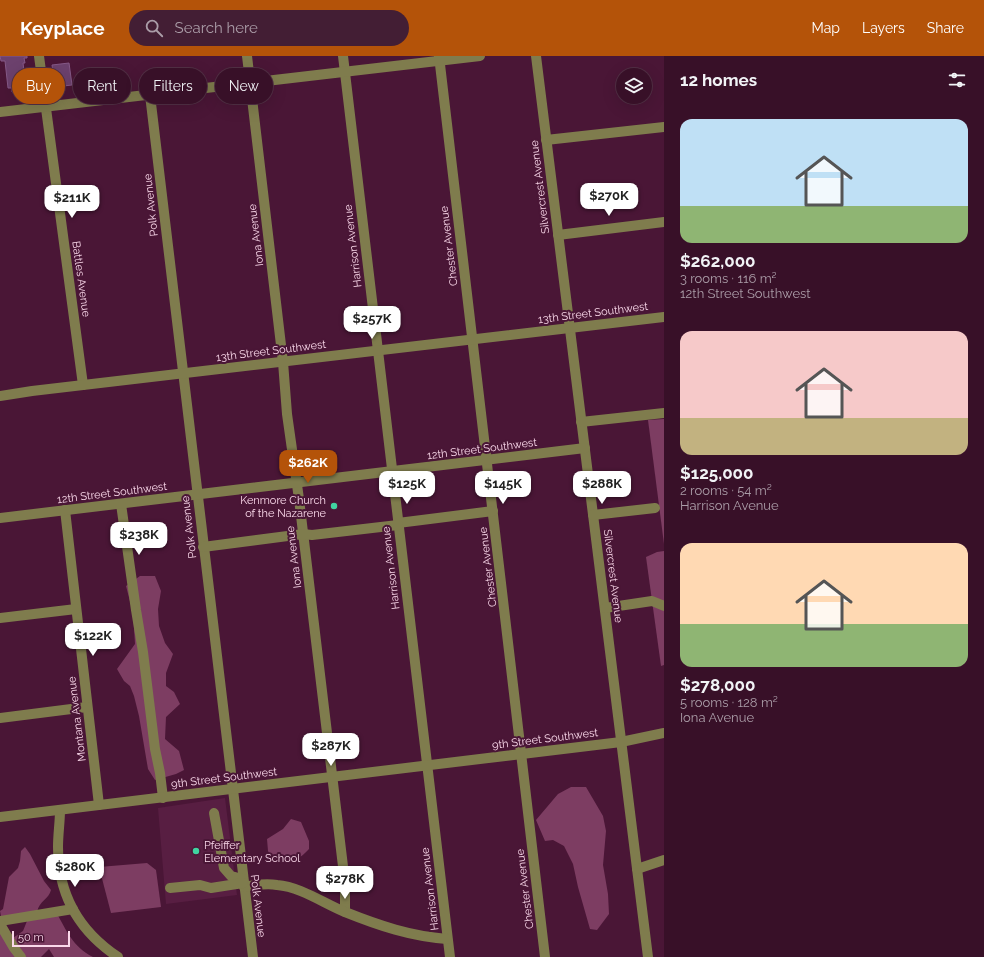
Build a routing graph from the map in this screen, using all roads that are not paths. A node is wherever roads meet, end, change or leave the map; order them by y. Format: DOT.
graph roads {
  1 [pos="39,56"];
  2 [pos="247,56"];
  3 [pos="343,56"];
  4 [pos="480,56"];
  5 [pos="536,56"];
  6 [pos="439,58"];
  7 [pos="248,68"];
  8 [pos="345,72"];
  9 [pos="273,80"];
  10 [pos="139,96"];
  11 [pos="151,104"];
  12 [pos="252,104"];
  13 [pos="46,106"];
  14 [pos="0,112"];
  15 [pos="664,126"];
  16 [pos="546,140"];
  17 [pos="664,222"];
  18 [pos="558,235"];
  19 [pos="664,317"];
  20 [pos="569,328"];
  21 [pos="472,340"];
  22 [pos="378,351"];
  23 [pos="283,362"];
  24 [pos="183,374"];
  25 [pos="83,385"];
  26 [pos="0,396"];
  27 [pos="664,413"];
  28 [pos="581,422"];
  29 [pos="584,448"];
  30 [pos="487,460"];
  31 [pos="392,472"];
  32 [pos="297,482"];
  33 [pos="197,494"];
  34 [pos="120,504"];
  35 [pos="655,508"];
  36 [pos="65,510"];
  37 [pos="493,511"];
  38 [pos="593,515"];
  39 [pos="0,518"];
  40 [pos="398,524"];
  41 [pos="303,534"];
  42 [pos="203,546"];
  43 [pos="664,606"];
  44 [pos="604,608"];
  45 [pos="76,609"];
  46 [pos="0,618"];
  47 [pos="87,707"];
  48 [pos="0,718"];
  49 [pos="664,733"];
  50 [pos="621,742"];
  51 [pos="522,754"];
  52 [pos="427,766"];
  53 [pos="332,777"];
  54 [pos="232,789"];
  55 [pos="163,798"];
  56 [pos="99,805"];
  57 [pos="60,810"];
  58 [pos="214,813"];
  59 [pos="0,817"];
  60 [pos="664,860"];
  61 [pos="637,869"];
  62 [pos="243,883"];
  63 [pos="170,888"];
  64 [pos="73,909"];
  65 [pos="345,912"];
  66 [pos="0,921"];
  67 [pos="0,924"];
  68 [pos="448,939"];
  69 [pos="21,957"];
  70 [pos="118,957"];
  71 [pos="252,957"];
  72 [pos="450,957"];
  73 [pos="546,957"];
  74 [pos="648,957"];
  1 -- 13 [label="street, Battles Avenue"];
  2 -- 7 [label="street, Iona Avenue"];
  3 -- 8 [label="street, Harrison Avenue"];
  4 -- 6 [label="street"];
  5 -- 16 [label="street, Silvercrest Avenue"];
  6 -- 8 [label="street"];
  6 -- 21 [label="street, Chester Avenue"];
  8 -- 9 [label="street"];
  8 -- 22 [label="street, Harrison Avenue"];
  10 -- 13 [label="street"];
  11 -- 24 [label="street, Polk Avenue"];
  12 -- 23 [label="street, Iona Avenue"];
  13 -- 14 [label="street"];
  13 -- 25 [label="street, Battles Avenue"];
  15 -- 16 [label="street"];
  16 -- 18 [label="street, Silvercrest Avenue"];
  17 -- 18 [label="street"];
  18 -- 20 [label="street, Silvercrest Avenue"];
  19 -- 20 [label="street, 13th Street Southwest"];
  20 -- 21 [label="street, 13th Street Southwest"];
  20 -- 28 [label="street, Silvercrest Avenue"];
  21 -- 22 [label="street, 13th Street Southwest"];
  21 -- 30 [label="street, Chester Avenue"];
  22 -- 23 [label="street, 13th Street Southwest"];
  22 -- 31 [label="street, Harrison Avenue"];
  23 -- 24 [label="street, 13th Street Southwest"];
  23 -- 32 [label="street, Iona Avenue"];
  24 -- 25 [label="street, 13th Street Southwest"];
  24 -- 33 [label="street, Polk Avenue"];
  25 -- 26 [label="street, 13th Street Southwest"];
  27 -- 28 [label="street"];
  28 -- 29 [label="street, Silvercrest Avenue"];
  29 -- 30 [label="street, 12th Street Southwest"];
  29 -- 38 [label="street, Silvercrest Avenue"];
  30 -- 31 [label="street, 12th Street Southwest"];
  30 -- 37 [label="street, Chester Avenue"];
  31 -- 32 [label="street, 12th Street Southwest"];
  31 -- 40 [label="street, Harrison Avenue"];
  32 -- 33 [label="street, 12th Street Southwest"];
  32 -- 41 [label="street, Iona Avenue"];
  33 -- 34 [label="street, 12th Street Southwest"];
  33 -- 42 [label="street, Polk Avenue"];
  34 -- 36 [label="street, 12th Street Southwest"];
  34 -- 55 [label="street"];
  35 -- 38 [label="street"];
  36 -- 39 [label="street, 12th Street Southwest"];
  36 -- 45 [label="street, Montana Avenue"];
  37 -- 40 [label="street"];
  37 -- 51 [label="street, Chester Avenue"];
  38 -- 44 [label="street, Silvercrest Avenue"];
  40 -- 41 [label="street"];
  40 -- 52 [label="street, Harrison Avenue"];
  41 -- 42 [label="street"];
  41 -- 53 [label="street, Iona Avenue"];
  42 -- 54 [label="street, Polk Avenue"];
  43 -- 44 [label="street"];
  44 -- 50 [label="street, Silvercrest Avenue"];
  45 -- 46 [label="street"];
  45 -- 47 [label="street, Montana Avenue"];
  47 -- 48 [label="street"];
  47 -- 56 [label="street, Montana Avenue"];
  49 -- 50 [label="street, 9th Street Southwest"];
  50 -- 51 [label="street, 9th Street Southwest"];
  50 -- 61 [label="street, Silvercrest Avenue"];
  51 -- 52 [label="street, 9th Street Southwest"];
  51 -- 73 [label="street, Chester Avenue"];
  52 -- 53 [label="street, 9th Street Southwest"];
  52 -- 68 [label="street, Harrison Avenue"];
  53 -- 54 [label="street, 9th Street Southwest"];
  53 -- 65 [label="street, Iona Avenue"];
  54 -- 55 [label="street, 9th Street Southwest"];
  54 -- 62 [label="street, Polk Avenue"];
  55 -- 56 [label="street, 9th Street Southwest"];
  56 -- 57 [label="street, 9th Street Southwest"];
  57 -- 59 [label="street, 9th Street Southwest"];
  57 -- 64 [label="street"];
  58 -- 62 [label="street"];
  60 -- 61 [label="street"];
  61 -- 74 [label="street, Silvercrest Avenue"];
  62 -- 63 [label="street"];
  62 -- 65 [label="street"];
  62 -- 71 [label="street, Polk Avenue"];
  64 -- 66 [label="street"];
  64 -- 70 [label="street"];
  65 -- 68 [label="street"];
  67 -- 69 [label="street"];
  68 -- 72 [label="street, Harrison Avenue"];
}
